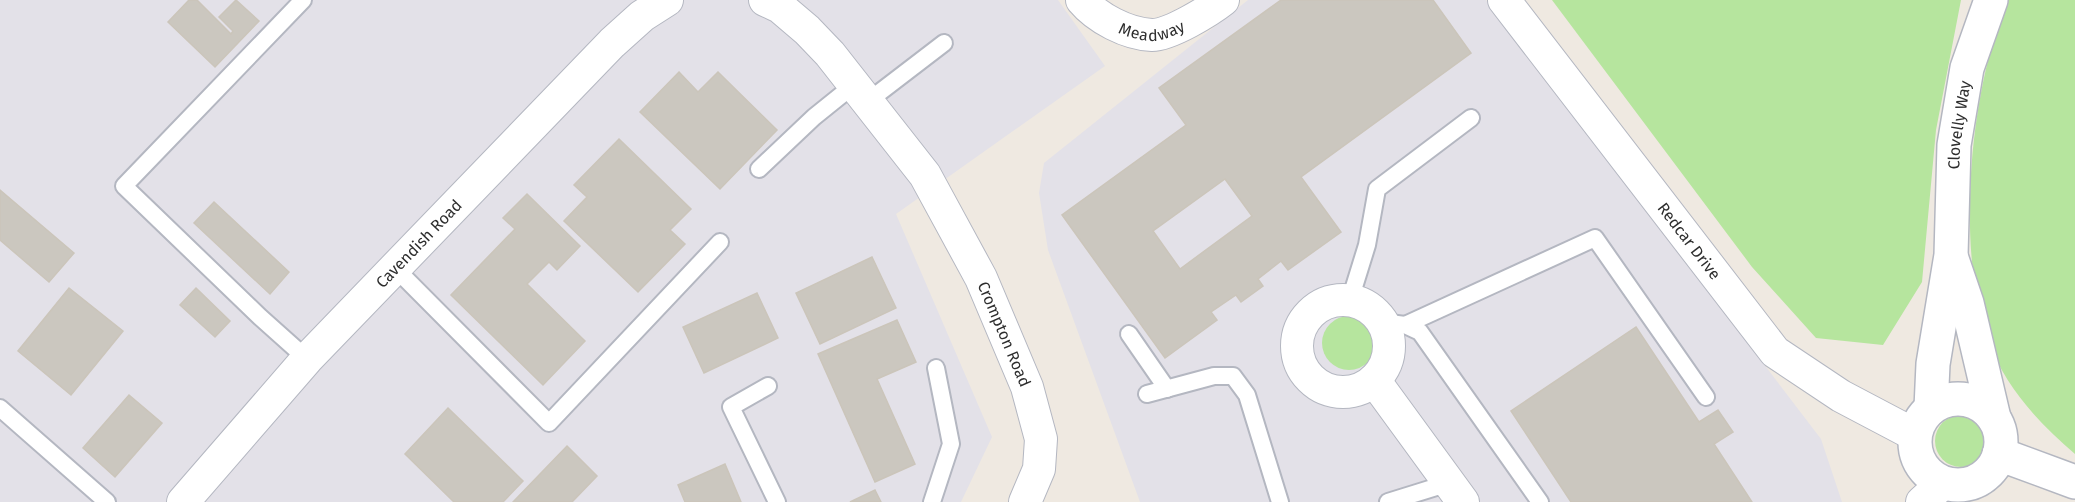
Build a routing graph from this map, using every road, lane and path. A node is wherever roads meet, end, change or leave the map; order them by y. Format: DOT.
graph roads {
  1 [pos="303,0"];
  2 [pos="667,0"];
  3 [pos="765,0"];
  4 [pos="1082,0"];
  5 [pos="1223,0"];
  6 [pos="1504,0"];
  7 [pos="1991,0"];
  8 [pos="944,43"];
  9 [pos="861,93"];
  10 [pos="1471,118"];
  11 [pos="759,169"];
  12 [pos="720,242"];
  13 [pos="1951,255"];
  14 [pos="395,268"];
  15 [pos="1350,300"];
  16 [pos="1393,323"];
  17 [pos="1129,334"];
  18 [pos="307,359"];
  19 [pos="936,368"];
  20 [pos="1374,380"];
  21 [pos="768,386"];
  22 [pos="1167,389"];
  23 [pos="1147,394"];
  24 [pos="1706,397"];
  25 [pos="0,408"];
  26 [pos="1994,418"];
  27 [pos="1923,422"];
  28 [pos="1999,454"];
  29 [pos="2075,482"];
  30 [pos="1456,492"];
  31 [pos="1932,492"];
  32 [pos="107,502"];
  33 [pos="183,502"];
  34 [pos="777,502"];
  35 [pos="932,502"];
  36 [pos="1025,502"];
  37 [pos="1280,502"];
  38 [pos="1388,502"];
  39 [pos="1540,502"];
  1 -- 18 [label="lane"];
  2 -- 14 [label="street, Cavendish Road"];
  3 -- 9 [label="street"];
  4 -- 5 [label="street, Meadway"];
  6 -- 27 [label="street, Redcar Drive"];
  7 -- 13 [label="street, Clovelly Way"];
  8 -- 9 [label="lane"];
  9 -- 11 [label="lane"];
  9 -- 36 [label="street, Crompton Road"];
  10 -- 15 [label="lane"];
  12 -- 14 [label="lane"];
  13 -- 26 [label="street, Clovelly Way"];
  13 -- 27 [label="street, Clovelly Way"];
  14 -- 18 [label="street, Cavendish Road"];
  15 -- 16 [label="street"];
  15 -- 20 [label="street"];
  16 -- 20 [label="street"];
  16 -- 24 [label="lane"];
  16 -- 39 [label="lane"];
  17 -- 22 [label="lane"];
  18 -- 33 [label="street, Cavendish Road"];
  19 -- 35 [label="lane"];
  20 -- 30 [label="street"];
  21 -- 34 [label="lane"];
  22 -- 23 [label="lane"];
  22 -- 37 [label="lane"];
  25 -- 32 [label="lane"];
  26 -- 27 [label="street"];
  26 -- 28 [label="street, Clovelly Way"];
  27 -- 31 [label="street, Clovelly Way"];
  28 -- 29 [label="street"];
  28 -- 31 [label="street, Clovelly Way"];
  30 -- 38 [label="lane"];
}
